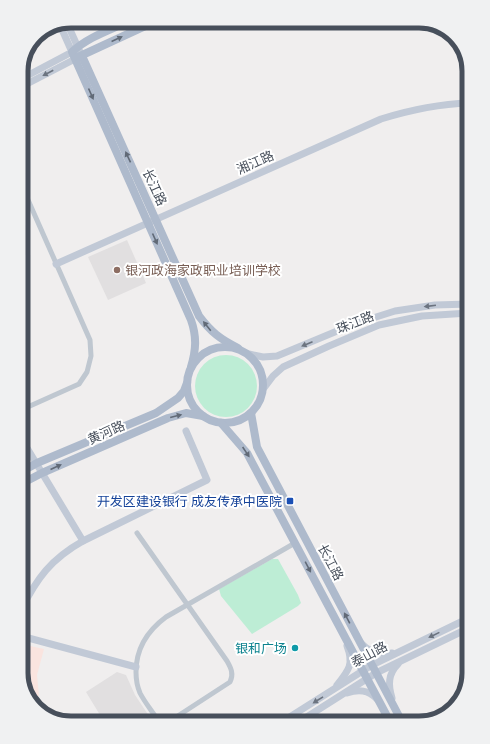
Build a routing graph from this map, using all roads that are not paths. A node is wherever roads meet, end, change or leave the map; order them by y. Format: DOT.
graph roads {
  1 [pos="69,28"];
  2 [pos="113,28"];
  3 [pos="139,28"];
  4 [pos="63,29"];
  5 [pos="77,53"];
  6 [pos="28,76"];
  7 [pos="28,83"];
  8 [pos="462,103"];
  9 [pos="28,200"];
  10 [pos="156,220"];
  11 [pos="148,223"];
  12 [pos="56,264"];
  13 [pos="462,304"];
  14 [pos="462,313"];
  15 [pos="238,348"];
  16 [pos="249,354"];
  17 [pos="191,367"];
  18 [pos="187,382"];
  19 [pos="264,388"];
  20 [pos="28,407"];
  21 [pos="251,413"];
  22 [pos="203,416"];
  23 [pos="221,423"];
  24 [pos="186,431"];
  25 [pos="28,449"];
  26 [pos="37,463"];
  27 [pos="28,468"];
  28 [pos="42,473"];
  29 [pos="28,480"];
  30 [pos="137,533"];
  31 [pos="83,541"];
  32 [pos="295,543"];
  33 [pos="28,597"];
  34 [pos="187,604"];
  35 [pos="462,621"];
  36 [pos="462,631"];
  37 [pos="344,636"];
  38 [pos="28,638"];
  39 [pos="359,641"];
  40 [pos="398,652"];
  41 [pos="402,660"];
  42 [pos="372,665"];
  43 [pos="136,667"];
  44 [pos="376,673"];
  45 [pos="364,675"];
  46 [pos="333,690"];
  47 [pos="337,697"];
  48 [pos="379,702"];
  49 [pos="393,704"];
  50 [pos="155,716"];
  51 [pos="179,716"];
  52 [pos="291,716"];
  53 [pos="308,716"];
  54 [pos="387,716"];
  55 [pos="399,716"];
  1 -- 5 [label="main road, 长江路"];
  2 -- 5 [label="main road"];
  5 -- 3 [label="main road, one-way"];
  4 -- 5 [label="main road, 长江路"];
  5 -- 6 [label="main road"];
  5 -- 7 [label="main road, one-way"];
  10 -- 5 [label="main road, 长江路, one-way"];
  5 -- 11 [label="main road, 长江路, one-way"];
  8 -- 10 [label="main road, 湘江路"];
  9 -- 12 [label="street"];
  10 -- 11 [label="main road, 湘江路"];
  15 -- 10 [label="main road, 长江路, one-way"];
  11 -- 12 [label="main road, 湘江路"];
  11 -- 17 [label="main road, 长江路, one-way"];
  12 -- 20 [label="street"];
  13 -- 16 [label="main road, one-way"];
  14 -- 19 [label="main road, 珠江路"];
  15 -- 16 [label="main road"];
  15 -- 17 [label="main road"];
  16 -- 19 [label="main road"];
  17 -- 18 [label="main road"];
  18 -- 22 [label="main road"];
  18 -- 26 [label="main road, 黄河路"];
  19 -- 21 [label="main road"];
  21 -- 23 [label="main road"];
  39 -- 21 [label="main road, 长江路, one-way"];
  22 -- 23 [label="main road"];
  28 -- 22 [label="main road, 黄河路, one-way"];
  23 -- 32 [label="main road, 长江路, one-way"];
  24 -- 31 [label="main road"];
  25 -- 26 [label="main road"];
  26 -- 27 [label="main road, 黄河路"];
  26 -- 28 [label="main road"];
  28 -- 29 [label="main road, 黄河路"];
  28 -- 31 [label="main road"];
  30 -- 34 [label="street"];
  31 -- 33 [label="main road"];
  32 -- 34 [label="street"];
  32 -- 37 [label="main road, 长江路, one-way"];
  34 -- 43 [label="street"];
  34 -- 51 [label="street"];
  35 -- 40 [label="main road, 泰山路, one-way"];
  36 -- 41 [label="main road, 泰山路"];
  37 -- 45 [label="main road, 长江路"];
  37 -- 46 [label="main road"];
  38 -- 43 [label="main road"];
  39 -- 40 [label="main road"];
  39 -- 42 [label="main road, 长江路"];
  40 -- 42 [label="main road, 泰山路"];
  41 -- 44 [label="main road, 泰山路"];
  41 -- 49 [label="main road"];
  42 -- 44 [label="main road, 长江路"];
  42 -- 45 [label="main road, 泰山路"];
  43 -- 50 [label="street"];
  44 -- 45 [label="main road, 泰山路"];
  44 -- 49 [label="main road, 长江路"];
  45 -- 46 [label="main road, 泰山路"];
  45 -- 47 [label="main road, 泰山路"];
  45 -- 48 [label="main road, 长江路"];
  46 -- 52 [label="main road, 泰山路, one-way"];
  47 -- 48 [label="main road"];
  47 -- 53 [label="main road, 泰山路"];
  48 -- 54 [label="main road, 长江路"];
  49 -- 55 [label="main road, 长江路"];
}
